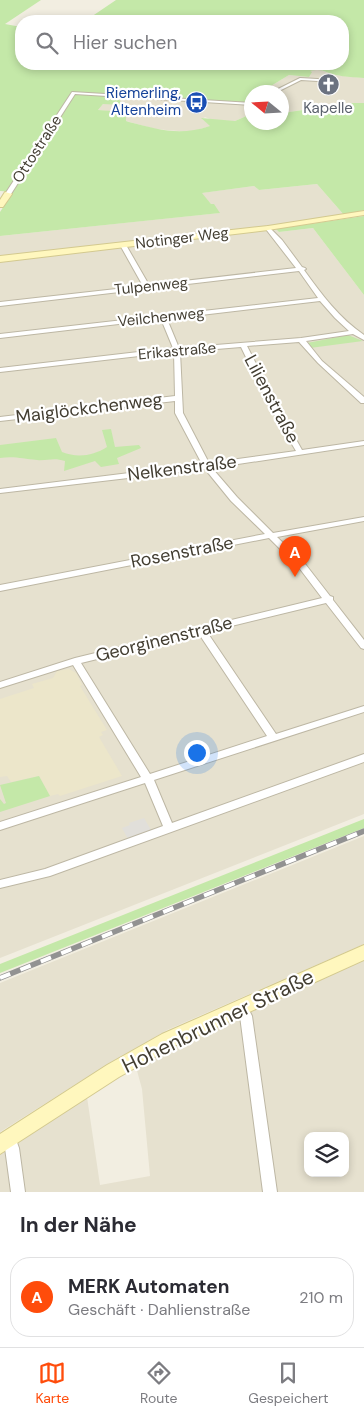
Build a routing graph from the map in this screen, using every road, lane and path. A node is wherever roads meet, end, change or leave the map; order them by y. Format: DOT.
graph roads {
  1 [pos="335,81"];
  2 [pos="288,85"];
  3 [pos="244,104"];
  4 [pos="4,193"];
  5 [pos="0,205"];
  6 [pos="364,213"];
  7 [pos="268,228"];
  8 [pos="123,245"];
  9 [pos="0,259"];
  10 [pos="303,270"];
  11 [pos="147,287"];
  12 [pos="322,299"];
  13 [pos="0,304"];
  14 [pos="163,317"];
  15 [pos="354,332"];
  16 [pos="0,336"];
  17 [pos="364,338"];
  18 [pos="301,340"];
  19 [pos="244,345"];
  20 [pos="177,350"];
  21 [pos="0,370"];
  22 [pos="179,398"];
  23 [pos="364,401"];
  24 [pos="0,419"];
  25 [pos="364,443"];
  26 [pos="300,452"];
  27 [pos="207,466"];
  28 [pos="0,491"];
  29 [pos="364,519"];
  30 [pos="271,535"];
  31 [pos="0,588"];
  32 [pos="330,599"];
  33 [pos="201,630"];
  34 [pos="364,646"];
  35 [pos="75,661"];
  36 [pos="0,685"];
  37 [pos="364,709"];
  38 [pos="274,739"];
  39 [pos="364,758"];
  40 [pos="148,779"];
  41 [pos="0,826"];
  42 [pos="169,828"];
  43 [pos="0,884"];
  44 [pos="364,952"];
  45 [pos="241,1006"];
  46 [pos="4,1141"];
  47 [pos="18,1192"];
  48 [pos="270,1192"];
  1 -- 2 [label="street"];
  3 -- 4 [label="street, Ottostraße"];
  4 -- 5 [label="street, Ottostraße"];
  6 -- 7 [label="street, Notinger Weg"];
  7 -- 8 [label="street, Notinger Weg"];
  7 -- 10 [label="street"];
  8 -- 9 [label="street, Notinger Weg"];
  8 -- 11 [label="street"];
  10 -- 11 [label="street, Tulpenweg"];
  10 -- 12 [label="street"];
  11 -- 13 [label="street, Tulpenweg"];
  12 -- 14 [label="street, Veilchenweg"];
  12 -- 15 [label="street"];
  14 -- 16 [label="street, Veilchenweg"];
  14 -- 20 [label="street"];
  15 -- 17 [label="street"];
  15 -- 18 [label="street, Erikastraße"];
  18 -- 19 [label="street, Erikastraße"];
  18 -- 23 [label="street"];
  19 -- 20 [label="street, Erikastraße"];
  19 -- 26 [label="street, Lilienstraße"];
  20 -- 21 [label="street, Erikastraße"];
  20 -- 22 [label="street"];
  22 -- 24 [label="street, Maiglöckchenweg"];
  22 -- 27 [label="street"];
  25 -- 26 [label="street, Nelkenstraße"];
  26 -- 27 [label="street, Nelkenstraße"];
  27 -- 28 [label="street, Nelkenstraße"];
  27 -- 30 [label="street"];
  29 -- 30 [label="street, Rosenstraße"];
  30 -- 31 [label="street, Rosenstraße"];
  30 -- 32 [label="street"];
  32 -- 33 [label="street, Georginenstraße"];
  32 -- 34 [label="street"];
  33 -- 35 [label="street, Georginenstraße"];
  33 -- 38 [label="street"];
  35 -- 36 [label="street, Georginenstraße"];
  35 -- 40 [label="street"];
  37 -- 38 [label="street"];
  38 -- 40 [label="street"];
  39 -- 42 [label="street"];
  40 -- 41 [label="street"];
  40 -- 42 [label="street"];
  42 -- 43 [label="street"];
  44 -- 45 [label="street, Hohenbrunner Straße"];
  45 -- 46 [label="street, Hohenbrunner Straße"];
  45 -- 48 [label="street"];
  46 -- 47 [label="street"];
}
